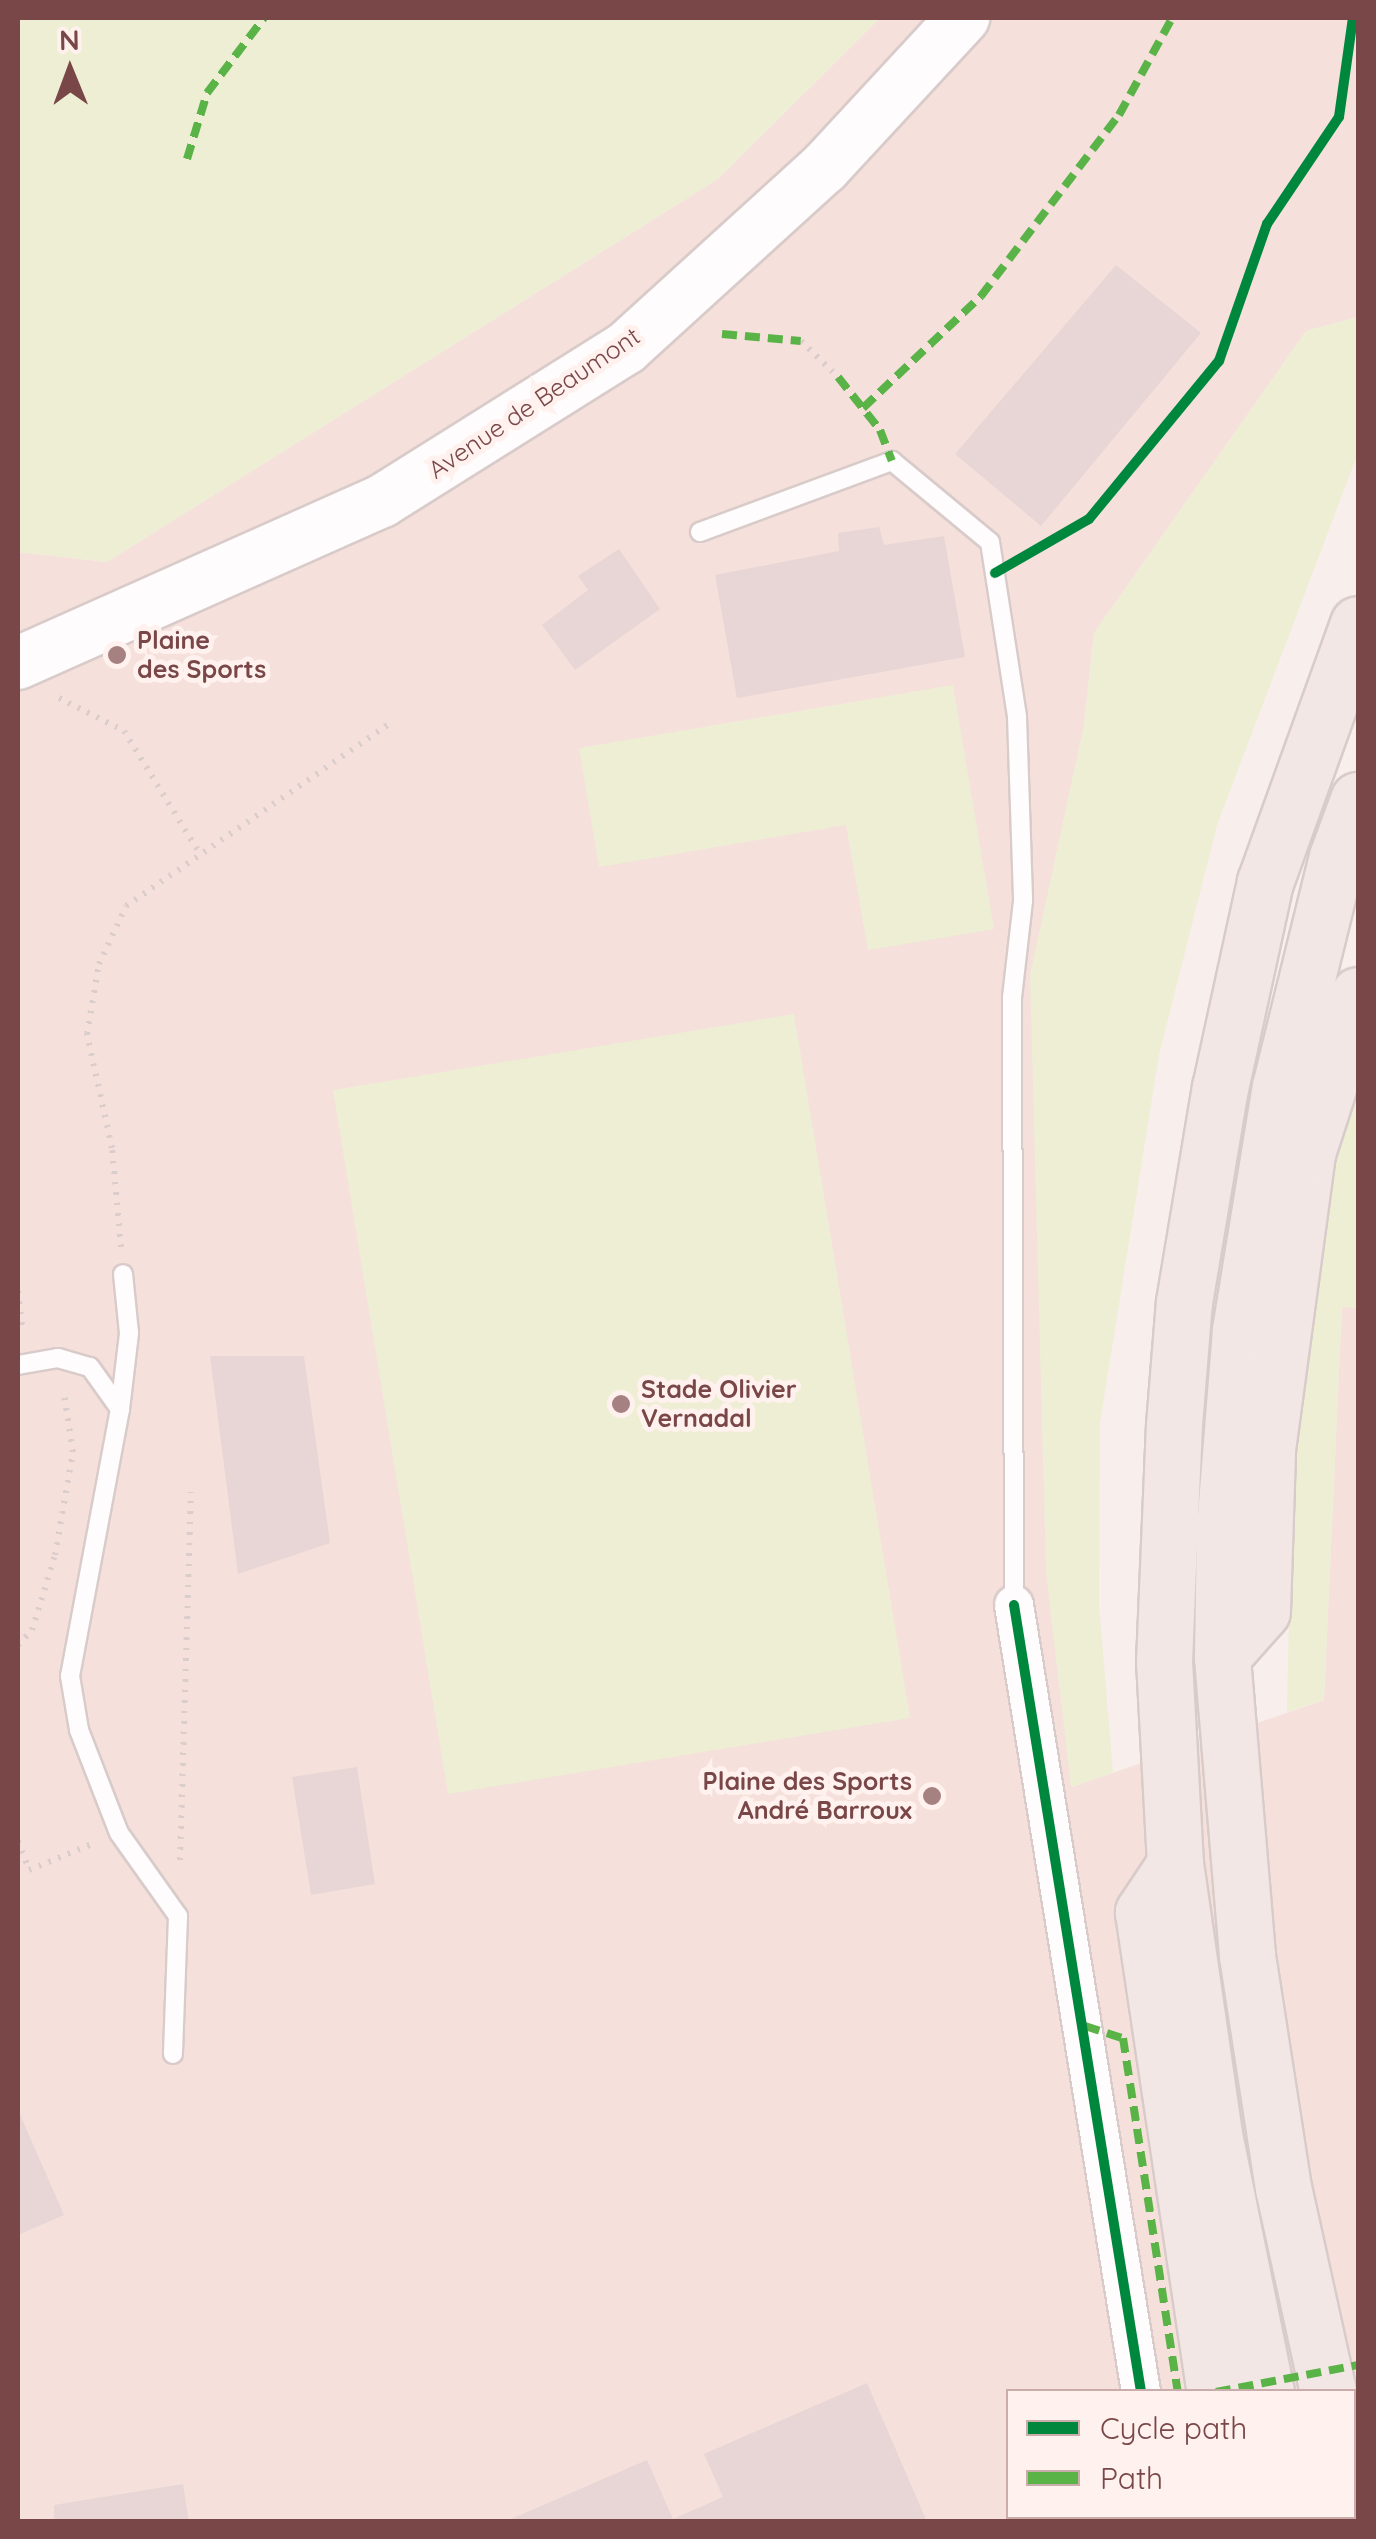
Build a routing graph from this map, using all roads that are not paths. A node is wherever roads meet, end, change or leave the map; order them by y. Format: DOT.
graph roads {
  1 [pos="963,18"];
  2 [pos="700,532"];
  3 [pos="1358,624"];
  4 [pos="18,663"];
  5 [pos="1358,800"];
  6 [pos="1358,995"];
  7 [pos="123,1274"];
  8 [pos="22,1362"];
  9 [pos="120,1409"];
  10 [pos="1014,1604"];
  11 [pos="1222,1656"];
  12 [pos="1175,1864"];
  13 [pos="173,2054"];
  14 [pos="1141,2389"];
  15 [pos="1215,2389"];
  16 [pos="1265,2389"];
  17 [pos="1327,2389"];
  1 -- 4 [label="main road, Avenue de Beaumont"];
  2 -- 10 [label="lane"];
  3 -- 12 [label="highway"];
  5 -- 11 [label="highway"];
  6 -- 11 [label="highway"];
  7 -- 9 [label="lane"];
  8 -- 9 [label="lane"];
  9 -- 13 [label="lane"];
  10 -- 14 [label="street"];
  11 -- 17 [label="highway"];
  12 -- 15 [label="highway"];
  12 -- 16 [label="highway"];
}
